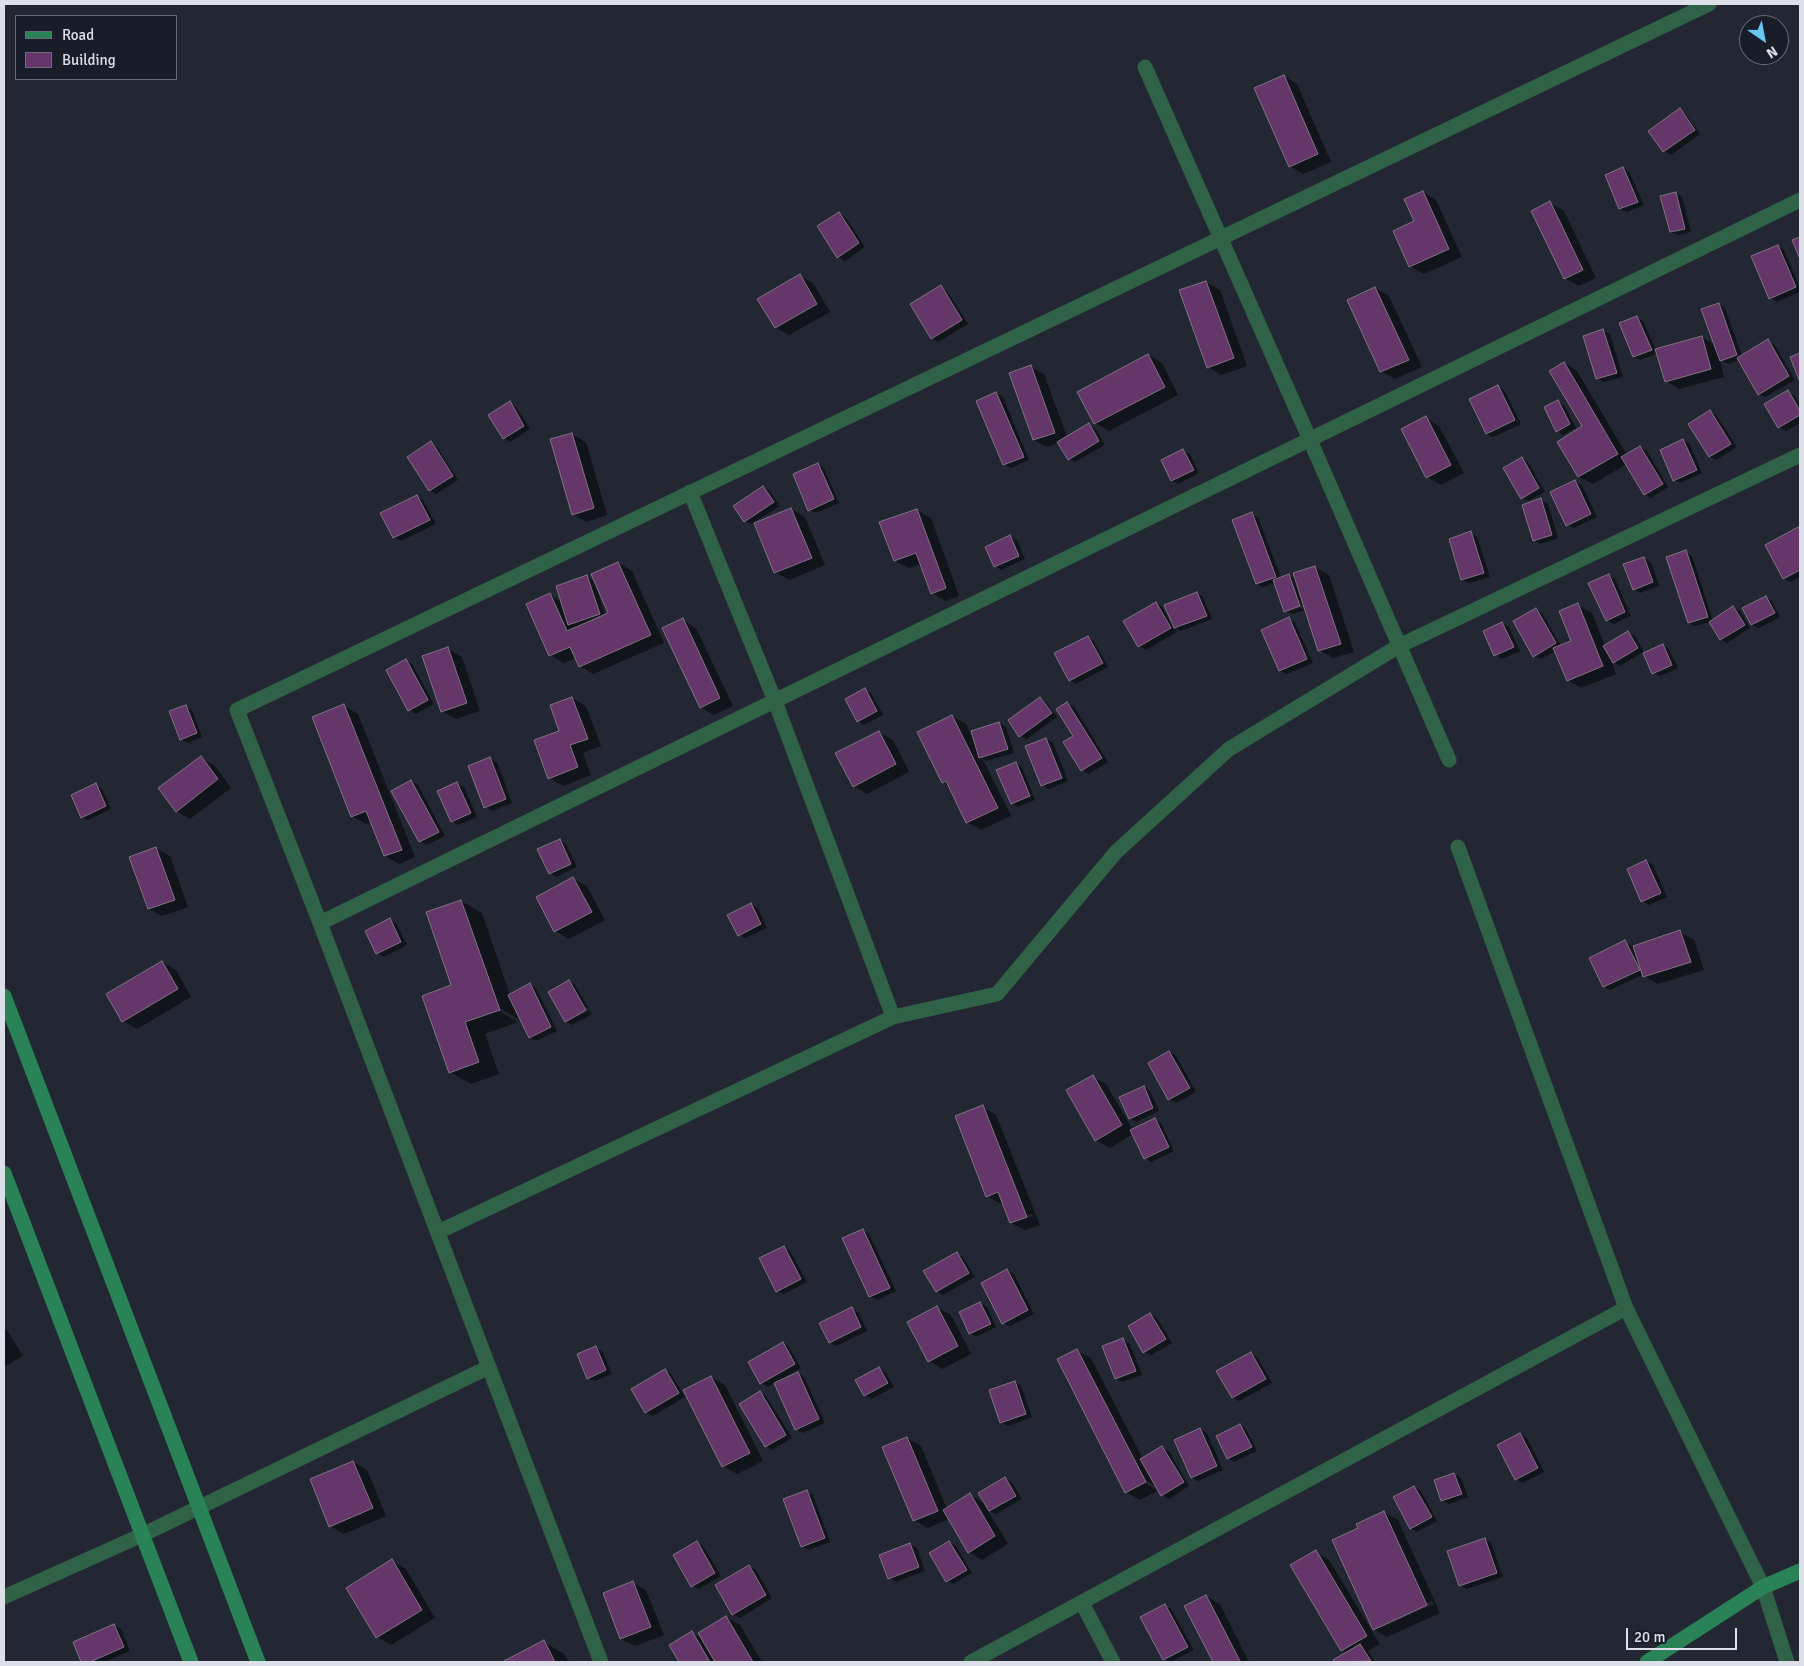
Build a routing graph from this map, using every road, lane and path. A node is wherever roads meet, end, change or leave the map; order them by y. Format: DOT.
graph roads {
  1 [pos="1709,4"];
  2 [pos="1145,68"];
  3 [pos="1800,200"];
  4 [pos="1222,238"];
  5 [pos="1310,440"];
  6 [pos="1800,455"];
  7 [pos="690,492"];
  8 [pos="1399,646"];
  9 [pos="775,701"];
  10 [pos="1449,760"];
  11 [pos="1458,847"];
  12 [pos="320,923"];
  13 [pos="4,996"];
  14 [pos="893,1017"];
  15 [pos="4,1173"];
  16 [pos="438,1232"];
  17 [pos="1626,1308"];
  18 [pos="489,1367"];
  19 [pos="199,1506"];
  20 [pos="142,1535"];
  21 [pos="1800,1571"];
  22 [pos="1763,1587"];
  23 [pos="4,1597"];
  24 [pos="1082,1602"];
  25 [pos="191,1662"];
  26 [pos="258,1662"];
  27 [pos="601,1662"];
  28 [pos="971,1662"];
  29 [pos="1113,1662"];
  30 [pos="1647,1662"];
  31 [pos="1787,1662"];
  1 -- 4 [label="street"];
  2 -- 4 [label="street"];
  3 -- 5 [label="street"];
  4 -- 5 [label="street"];
  4 -- 7 [label="street"];
  5 -- 8 [label="street"];
  5 -- 9 [label="street"];
  6 -- 8 [label="street"];
  7 -- 9 [label="street"];
  7 -- 12 [label="street"];
  8 -- 10 [label="street"];
  8 -- 14 [label="street"];
  9 -- 12 [label="street"];
  9 -- 14 [label="street"];
  11 -- 17 [label="street"];
  12 -- 16 [label="street"];
  13 -- 19 [label="street"];
  14 -- 16 [label="street"];
  15 -- 20 [label="street"];
  16 -- 18 [label="street"];
  17 -- 22 [label="street"];
  17 -- 24 [label="street"];
  18 -- 19 [label="street"];
  18 -- 27 [label="street"];
  19 -- 20 [label="street"];
  19 -- 26 [label="street"];
  20 -- 23 [label="street"];
  20 -- 25 [label="street"];
  21 -- 22 [label="street"];
  22 -- 30 [label="street"];
  22 -- 31 [label="street"];
  24 -- 28 [label="street"];
  24 -- 29 [label="street"];
}
